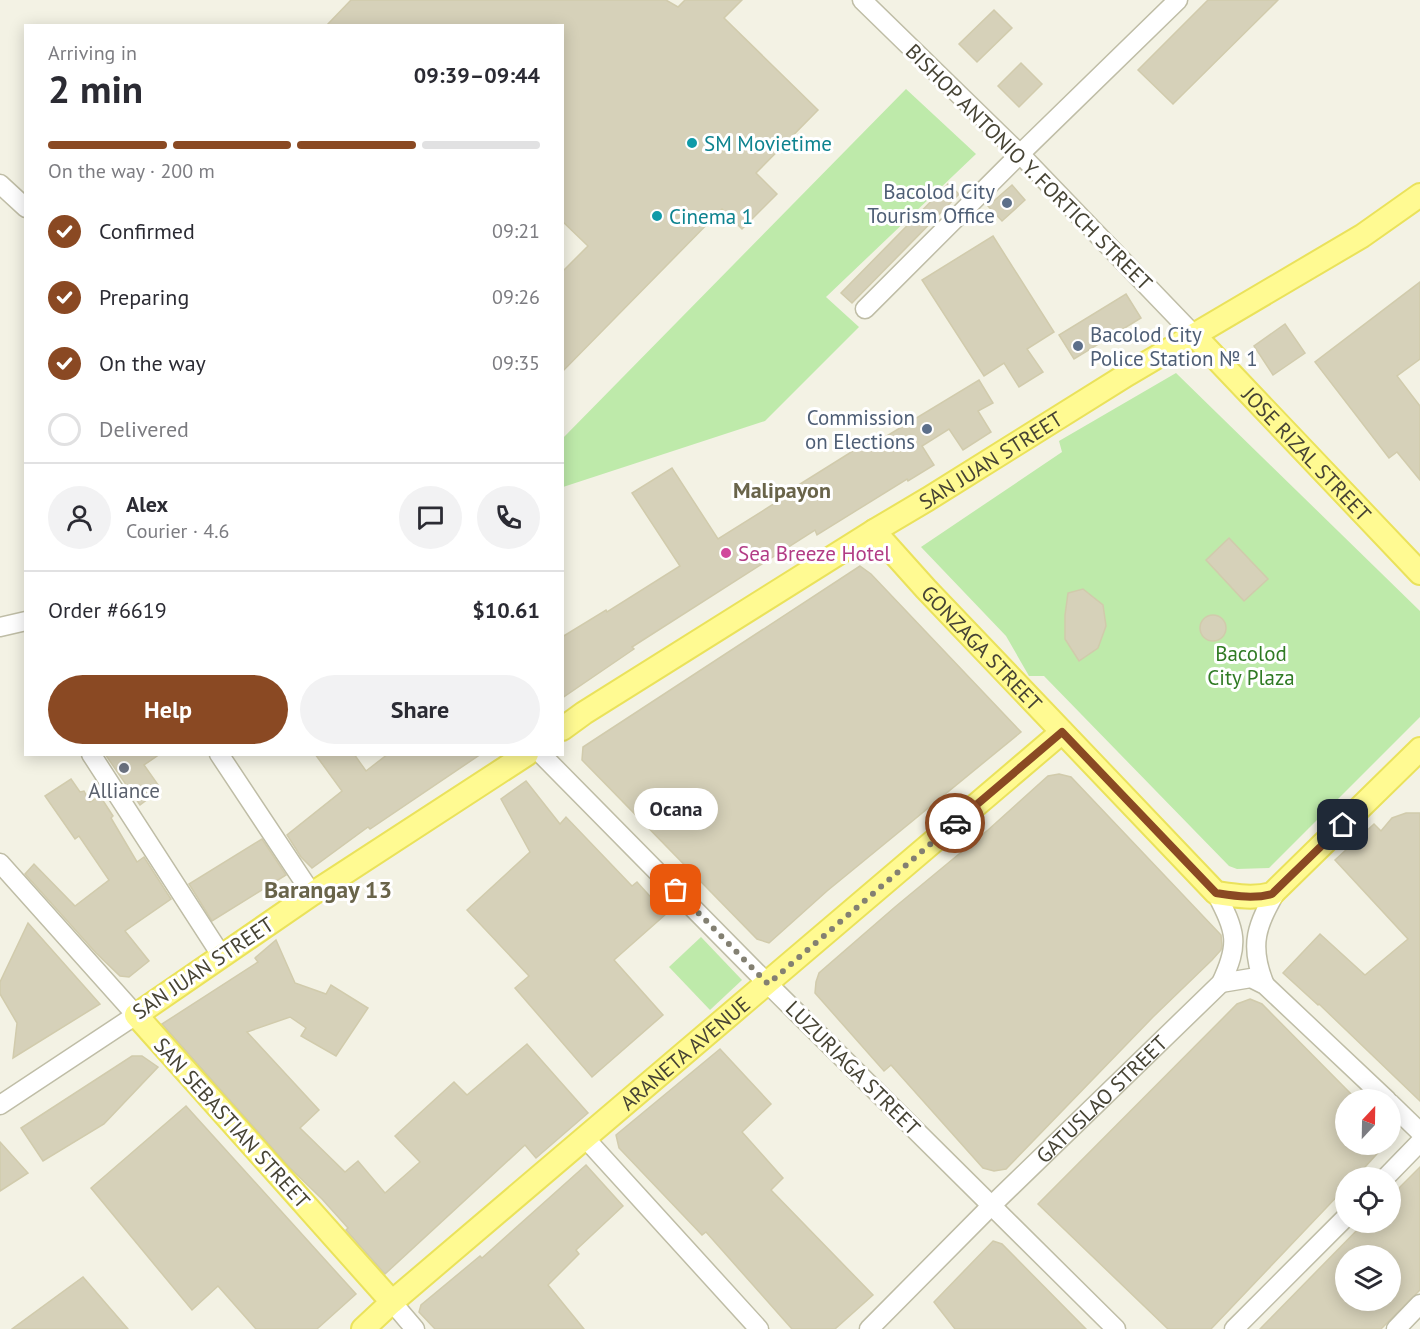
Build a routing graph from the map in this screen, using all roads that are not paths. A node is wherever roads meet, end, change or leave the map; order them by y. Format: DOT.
graph roads {
  1 [pos="862,0"];
  2 [pos="1178,0"];
  3 [pos="1020,154"];
  4 [pos="0,184"];
  5 [pos="1420,195"];
  6 [pos="24,206"];
  7 [pos="864,309"];
  8 [pos="1194,335"];
  9 [pos="874,531"];
  10 [pos="1420,573"];
  11 [pos="24,621"];
  12 [pos="0,627"];
  13 [pos="564,728"];
  14 [pos="1062,732"];
  15 [pos="92,756"];
  16 [pos="220,756"];
  17 [pos="524,756"];
  18 [pos="543,756"];
  19 [pos="1416,761"];
  20 [pos="0,863"];
  21 [pos="1278,888"];
  22 [pos="1216,893"];
  23 [pos="312,894"];
  24 [pos="221,955"];
  25 [pos="1221,983"];
  26 [pos="768,984"];
  27 [pos="1265,985"];
  28 [pos="136,1015"];
  29 [pos="1375,1089"];
  30 [pos="0,1105"];
  31 [pos="1401,1114"];
  32 [pos="1420,1132"];
  33 [pos="586,1139"];
  34 [pos="1420,1142"];
  35 [pos="1396,1167"];
  36 [pos="991,1206"];
  37 [pos="1335,1228"];
  38 [pos="392,1302"];
  39 [pos="1420,1304"];
  40 [pos="363,1329"];
  41 [pos="416,1329"];
  42 [pos="759,1329"];
  43 [pos="869,1329"];
  44 [pos="1116,1329"];
  45 [pos="1234,1329"];
  46 [pos="1396,1329"];
  1 -- 3 [label="street, BISHOP ANTONIO Y. FORTICH STREET"];
  2 -- 3 [label="street"];
  3 -- 7 [label="street"];
  3 -- 8 [label="street, BISHOP ANTONIO Y. FORTICH STREET"];
  4 -- 6 [label="street"];
  5 -- 8 [label="main road, SAN JUAN STREET"];
  8 -- 9 [label="main road, SAN JUAN STREET"];
  8 -- 10 [label="main road, JOSE RIZAL STREET"];
  9 -- 13 [label="main road, SAN JUAN STREET"];
  9 -- 14 [label="main road, GONZAGA STREET"];
  11 -- 12 [label="street"];
  14 -- 22 [label="main road, GONZAGA STREET"];
  14 -- 26 [label="main road, ARANETA AVENUE"];
  15 -- 24 [label="street"];
  16 -- 23 [label="street"];
  17 -- 23 [label="main road, SAN JUAN STREET"];
  18 -- 26 [label="street, LUZURIAGA STREET"];
  19 -- 21 [label="main road"];
  20 -- 28 [label="street, SAN SEBASTIAN STREET"];
  21 -- 22 [label="main road"];
  21 -- 27 [label="street"];
  22 -- 25 [label="street, GATUSLAO STREET"];
  23 -- 24 [label="main road, SAN JUAN STREET"];
  24 -- 28 [label="main road, SAN JUAN STREET"];
  25 -- 27 [label="street"];
  25 -- 36 [label="street, GATUSLAO STREET"];
  26 -- 33 [label="main road, ARANETA AVENUE"];
  26 -- 36 [label="street, LUZURIAGA STREET"];
  27 -- 29 [label="street"];
  28 -- 30 [label="street, SAN JUAN STREET"];
  28 -- 38 [label="main road, SAN SEBASTIAN STREET"];
  31 -- 32 [label="street"];
  33 -- 38 [label="main road, ARANETA AVENUE"];
  33 -- 42 [label="street"];
  34 -- 35 [label="street"];
  36 -- 43 [label="street, GATUSLAO STREET"];
  36 -- 44 [label="street, LUZURIAGA STREET"];
  37 -- 45 [label="street"];
  38 -- 40 [label="main road, ARANETA AVENUE"];
  38 -- 41 [label="street, SAN SEBASTIAN STREET"];
  39 -- 46 [label="street"];
}
